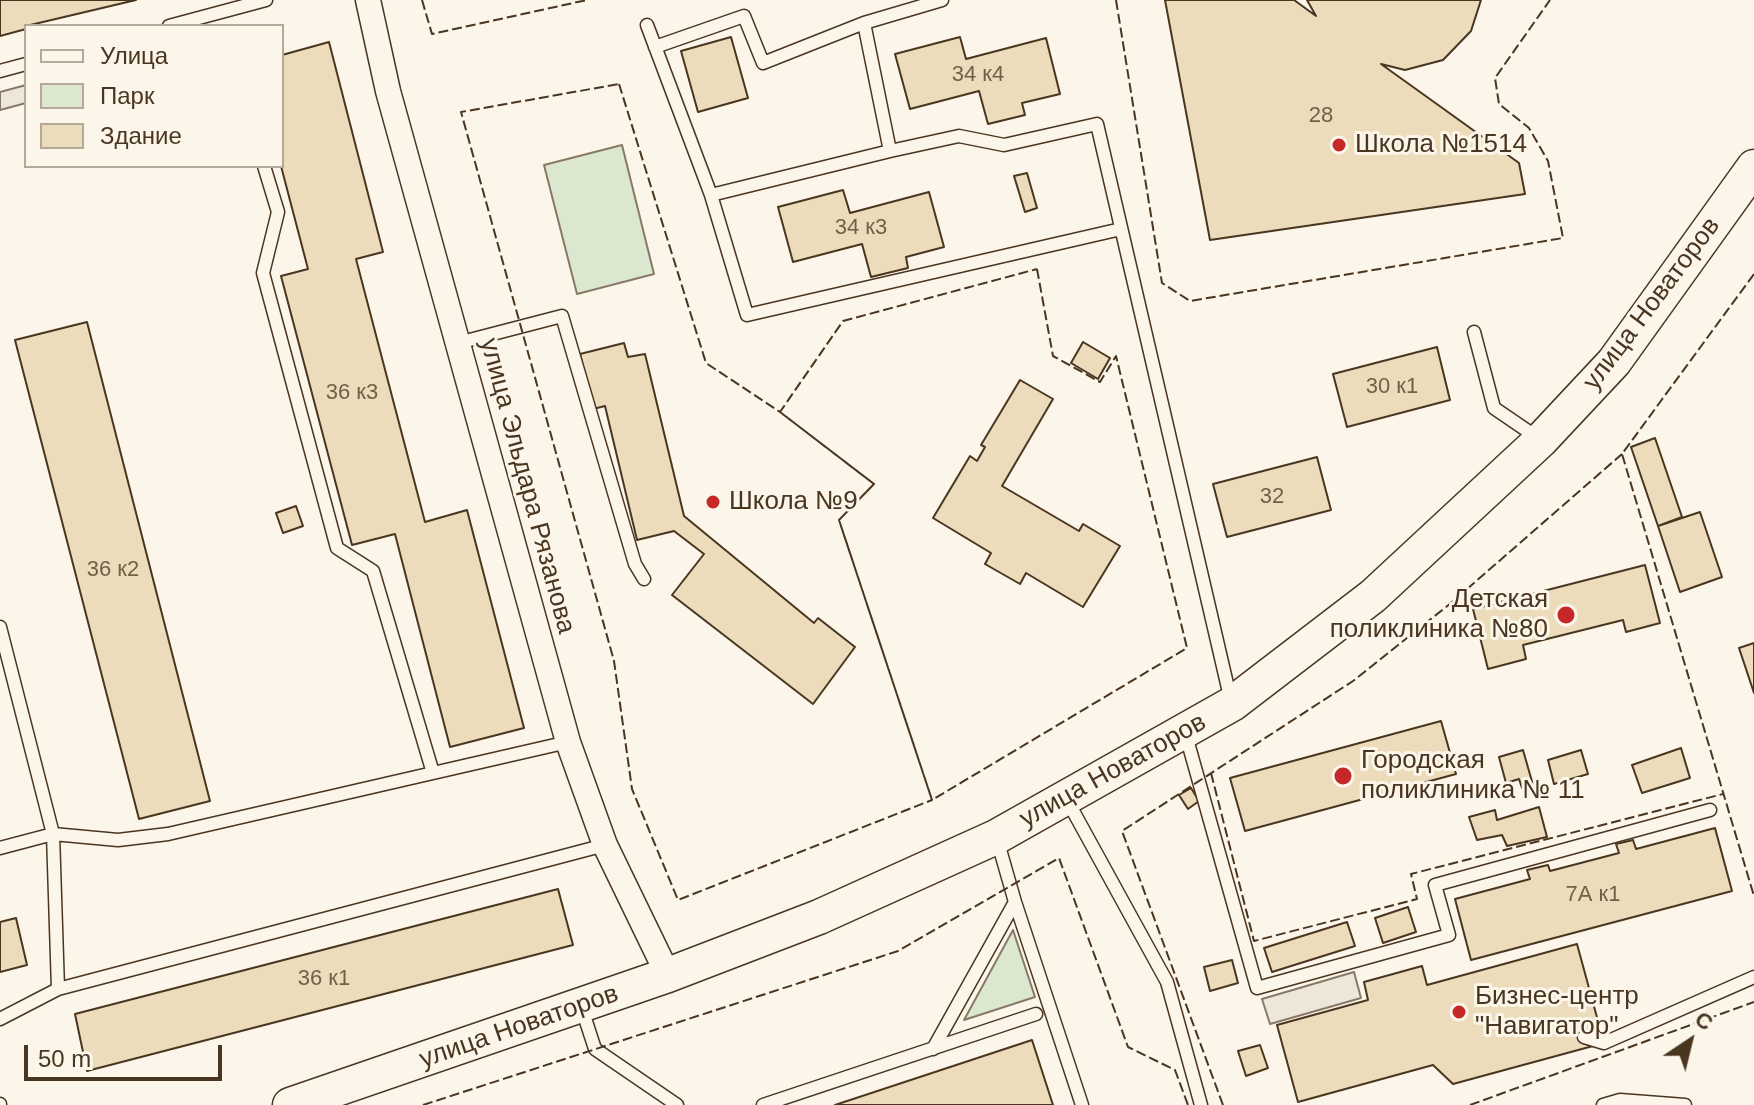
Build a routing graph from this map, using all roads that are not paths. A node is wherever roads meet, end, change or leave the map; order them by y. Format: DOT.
graph roads {
  1 [pos="266,0"];
  2 [pos="368,0"];
  3 [pos="942,0"];
  4 [pos="220,13"];
  5 [pos="864,23"];
  6 [pos="177,24"];
  7 [pos="223,24"];
  8 [pos="647,25"];
  9 [pos="655,47"];
  10 [pos="24,65"];
  11 [pos="0,71"];
  12 [pos="890,151"];
  13 [pos="1754,167"];
  14 [pos="265,168"];
  15 [pos="711,195"];
  16 [pos="1121,229"];
  17 [pos="1474,332"];
  18 [pos="458,343"];
  19 [pos="1541,440"];
  20 [pos="644,579"];
  21 [pos="0,627"];
  22 [pos="1232,704"];
  23 [pos="1185,732"];
  24 [pos="568,739"];
  25 [pos="433,773"];
  26 [pos="1067,800"];
  27 [pos="1710,810"];
  28 [pos="53,834"];
  29 [pos="996,837"];
  30 [pos="605,845"];
  31 [pos="0,848"];
  32 [pos="1015,902"];
  33 [pos="668,975"];
  34 [pos="1754,977"];
  35 [pos="58,989"];
  36 [pos="581,1006"];
  37 [pos="1036,1014"];
  38 [pos="0,1019"];
  39 [pos="1584,1037"];
  40 [pos="933,1049"];
  41 [pos="290,1105"];
  42 [pos="677,1105"];
  43 [pos="763,1105"];
  44 [pos="1082,1105"];
  45 [pos="1201,1105"];
  46 [pos="1603,1105"];
  47 [pos="1685,1105"];
  1 -- 4 [label="lane"];
  2 -- 18 [label="street, улица Эльдара Рязанова"];
  3 -- 5 [label="lane"];
  4 -- 6 [label="lane"];
  4 -- 7 [label="lane"];
  5 -- 9 [label="lane"];
  5 -- 12 [label="lane"];
  8 -- 9 [label="lane"];
  9 -- 15 [label="lane"];
  10 -- 11 [label="lane"];
  12 -- 15 [label="lane"];
  12 -- 16 [label="lane"];
  13 -- 19 [label="street, улица Новаторов"];
  14 -- 25 [label="lane"];
  15 -- 16 [label="lane"];
  16 -- 22 [label="lane"];
  17 -- 19 [label="lane"];
  18 -- 20 [label="lane"];
  18 -- 24 [label="street, улица Эльдара Рязанова"];
  19 -- 22 [label="street, улица Новаторов"];
  21 -- 28 [label="lane"];
  22 -- 23 [label="street, улица Новаторов"];
  23 -- 26 [label="street, улица Новаторов"];
  23 -- 27 [label="lane"];
  24 -- 25 [label="lane"];
  24 -- 30 [label="street, улица Эльдара Рязанова"];
  25 -- 28 [label="lane"];
  26 -- 29 [label="street, улица Новаторов"];
  26 -- 45 [label="lane"];
  28 -- 31 [label="lane"];
  28 -- 35 [label="lane"];
  29 -- 32 [label="lane"];
  29 -- 33 [label="street, улица Новаторов"];
  30 -- 33 [label="street, улица Эльдара Рязанова"];
  30 -- 35 [label="lane"];
  32 -- 40 [label="lane"];
  32 -- 44 [label="lane"];
  33 -- 36 [label="street, улица Новаторов"];
  34 -- 39 [label="lane"];
  35 -- 38 [label="lane"];
  36 -- 41 [label="street, улица Новаторов"];
  36 -- 42 [label="lane"];
  37 -- 40 [label="lane"];
  40 -- 43 [label="lane"];
  46 -- 47 [label="lane"];
}
